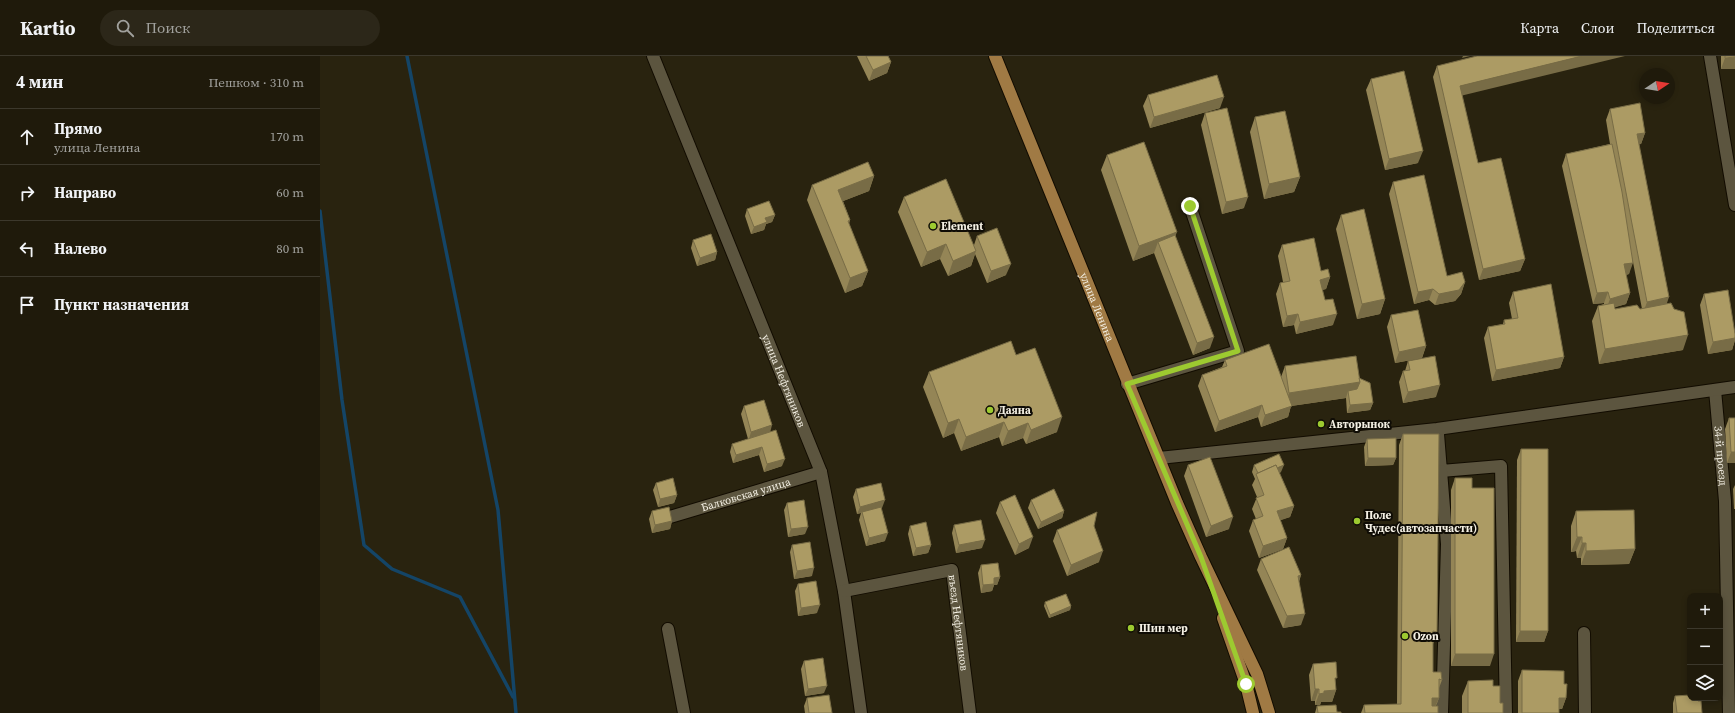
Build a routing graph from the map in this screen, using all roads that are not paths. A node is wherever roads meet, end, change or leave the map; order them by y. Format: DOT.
graph roads {
  1 [pos="995,56"];
  2 [pos="1710,56"];
  3 [pos="655,59"];
  4 [pos="1735,205"];
  5 [pos="1190,206"];
  6 [pos="1127,384"];
  7 [pos="1735,387"];
  8 [pos="1715,390"];
  9 [pos="1437,428"];
  10 [pos="1159,458"];
  11 [pos="1441,471"];
  12 [pos="821,472"];
  13 [pos="670,517"];
  14 [pos="1201,557"];
  15 [pos="844,591"];
  16 [pos="668,629"];
  17 [pos="1584,633"];
  18 [pos="684,713"];
  19 [pos="861,713"];
  20 [pos="970,713"];
  21 [pos="1253,713"];
  22 [pos="1269,713"];
  23 [pos="1442,713"];
  24 [pos="1506,713"];
  25 [pos="1585,713"];
  26 [pos="1729,713"];
  1 -- 6 [label="main road, улица Ленина"];
  2 -- 4 [label="street"];
  3 -- 12 [label="street, улица Нефтяников"];
  5 -- 6 [label="street"];
  6 -- 10 [label="main road, улица Ленина"];
  7 -- 8 [label="street"];
  8 -- 9 [label="street"];
  8 -- 26 [label="street, 34-й проезд"];
  9 -- 10 [label="street"];
  9 -- 11 [label="street"];
  10 -- 14 [label="main road, улица Ленина"];
  11 -- 23 [label="street"];
  11 -- 24 [label="street"];
  12 -- 13 [label="street, Балковская улица"];
  12 -- 15 [label="street, улица Нефтяников"];
  14 -- 21 [label="main road, улица Ленина"];
  14 -- 22 [label="main road, улица Ленина"];
  15 -- 19 [label="street, улица Нефтяников"];
  15 -- 20 [label="street, въезд Нефтяников"];
  16 -- 18 [label="street"];
  17 -- 25 [label="street"];
}
